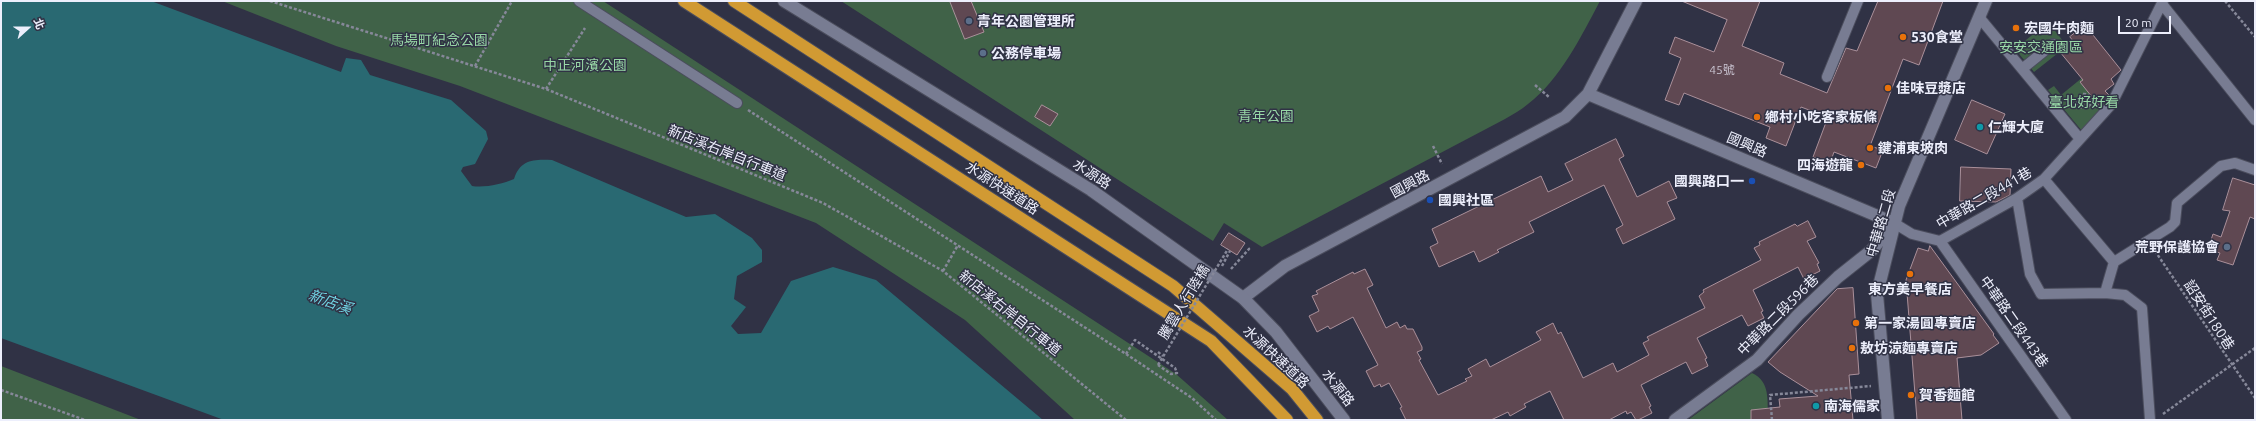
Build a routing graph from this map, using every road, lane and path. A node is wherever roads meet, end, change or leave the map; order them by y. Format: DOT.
graph roads {
  1 [pos="270,1"];
  2 [pos="512,1"];
  3 [pos="579,1"];
  4 [pos="684,1"];
  5 [pos="734,1"];
  6 [pos="784,1"];
  7 [pos="1636,1"];
  8 [pos="1858,1"];
  9 [pos="1986,1"];
  10 [pos="2225,1"];
  11 [pos="2162,2"];
  12 [pos="1979,17"];
  13 [pos="585,28"];
  14 [pos="2255,37"];
  15 [pos="2053,44"];
  16 [pos="475,66"];
  17 [pos="2022,69"];
  18 [pos="1828,77"];
  19 [pos="1535,85"];
  20 [pos="546,90"];
  21 [pos="1588,94"];
  22 [pos="1549,97"];
  23 [pos="737,103"];
  24 [pos="2084,108"];
  25 [pos="2255,120"];
  26 [pos="2080,139"];
  27 [pos="1433,146"];
  28 [pos="1442,164"];
  29 [pos="2255,170"];
  30 [pos="2044,179"];
  31 [pos="2017,198"];
  32 [pos="1894,223"];
  33 [pos="1940,241"];
  34 [pos="2148,241"];
  35 [pos="958,245"];
  36 [pos="1247,247"];
  37 [pos="2114,262"];
  38 [pos="1222,266"];
  39 [pos="1231,269"];
  40 [pos="943,271"];
  41 [pos="2105,293"];
  42 [pos="1243,298"];
  43 [pos="2255,348"];
  44 [pos="1126,354"];
  45 [pos="1158,356"];
  46 [pos="1163,356"];
  47 [pos="2230,365"];
  48 [pos="1885,384"];
  49 [pos="1,390"];
  50 [pos="2255,398"];
  51 [pos="2160,415"];
  52 [pos="85,420"];
  53 [pos="1126,420"];
  54 [pos="1216,420"];
  55 [pos="1287,420"];
  56 [pos="1316,420"];
  57 [pos="1344,420"];
  58 [pos="1675,420"];
  59 [pos="1772,420"];
  60 [pos="1888,420"];
  61 [pos="2066,420"];
  62 [pos="2150,420"];
  1 -- 16 [label="path, 新店溪右岸自行車道"];
  2 -- 16 [label="path"];
  3 -- 23 [label="lane"];
  4 -- 55 [label="highway, 水源快速道路"];
  5 -- 56 [label="highway, 水源快速道路"];
  6 -- 42 [label="street, 水源路"];
  7 -- 21 [label="street, 國興路"];
  8 -- 18 [label="lane"];
  9 -- 12 [label="street, 中華路二段"];
  10 -- 14 [label="path"];
  11 -- 25 [label="lane"];
  11 -- 26 [label="lane, 中華路二段441巷"];
  12 -- 17 [label="lane"];
  12 -- 32 [label="street, 中華路二段"];
  13 -- 20 [label="path"];
  15 -- 17 [label="lane"];
  16 -- 20 [label="path, 新店溪右岸自行車道"];
  17 -- 26 [label="lane"];
  19 -- 22 [label="path"];
  20 -- 40 [label="path, 新店溪右岸自行車道"];
  21 -- 32 [label="street, 國興路"];
  21 -- 42 [label="street, 國興路"];
  23 -- 35 [label="path"];
  24 -- 24 [label="path"];
  26 -- 30 [label="lane, 中華路二段441巷"];
  27 -- 28 [label="path"];
  29 -- 34 [label="lane"];
  30 -- 31 [label="lane, 中華路二段441巷"];
  30 -- 37 [label="lane"];
  31 -- 33 [label="lane, 中華路二段441巷"];
  31 -- 41 [label="lane"];
  32 -- 33 [label="lane, 中華路二段441巷"];
  32 -- 48 [label="street, 中華路二段"];
  32 -- 58 [label="street, 中華路二段596巷"];
  33 -- 61 [label="lane, 中華路二段443巷"];
  34 -- 37 [label="lane"];
  34 -- 47 [label="path, 詔安街180巷"];
  35 -- 40 [label="path"];
  35 -- 44 [label="path"];
  36 -- 39 [label="path"];
  37 -- 41 [label="lane"];
  38 -- 46 [label="path, 騰雲人行陸橋, bridge"];
  40 -- 53 [label="path, 新店溪右岸自行車道"];
  41 -- 62 [label="lane"];
  42 -- 57 [label="street, 水源路"];
  43 -- 47 [label="path"];
  44 -- 45 [label="path"];
  44 -- 54 [label="path"];
  45 -- 46 [label="path, bridge"];
  45 -- 46 [label="path, 騰雲人行陸橋, bridge"];
  47 -- 50 [label="path, 詔安街180巷"];
  47 -- 51 [label="path"];
  48 -- 59 [label="path"];
  48 -- 60 [label="street, 中華路二段"];
  49 -- 52 [label="path"];
}
